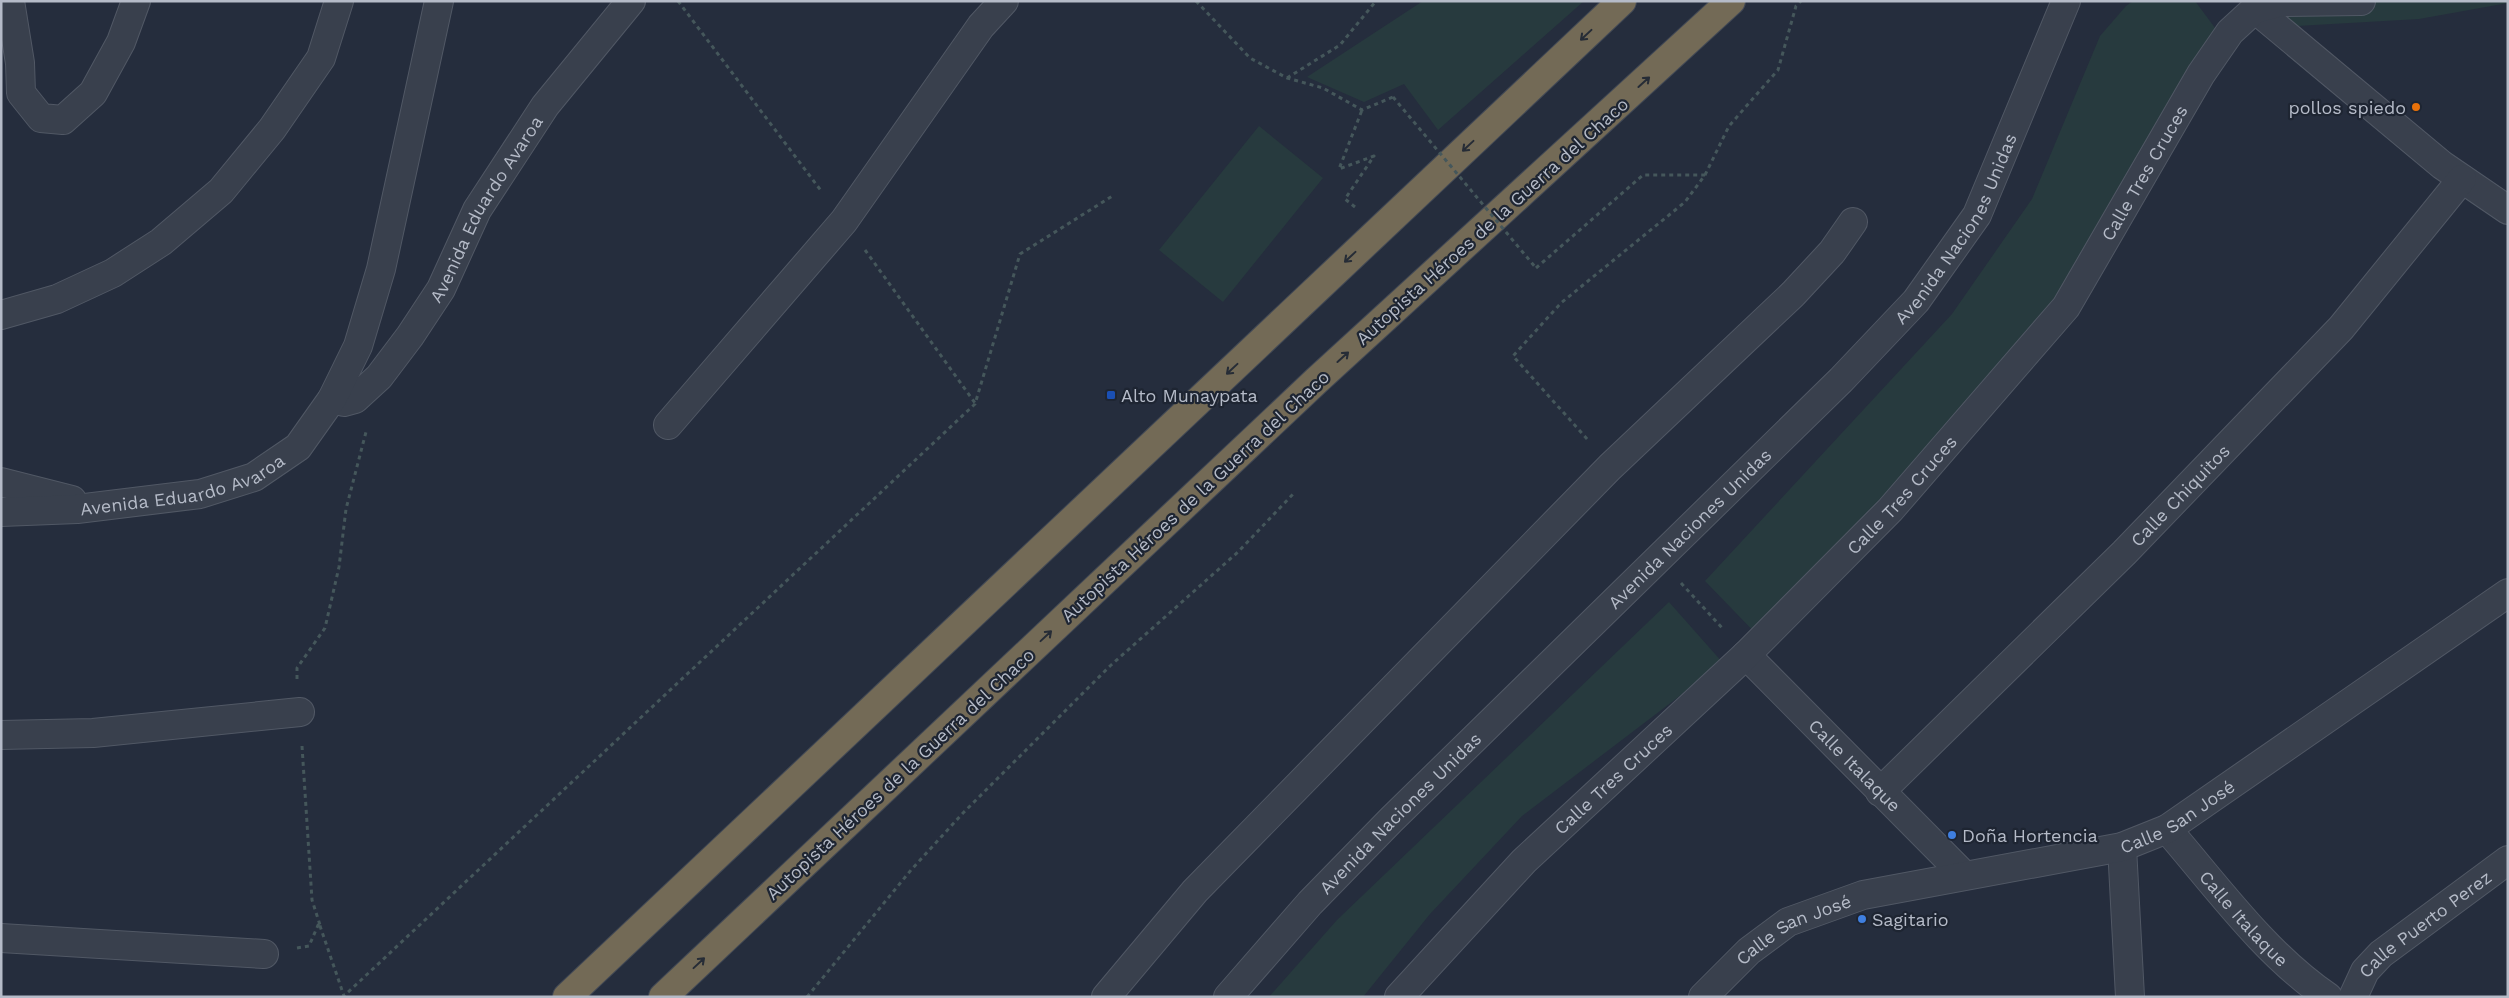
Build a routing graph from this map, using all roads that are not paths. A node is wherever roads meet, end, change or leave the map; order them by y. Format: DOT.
graph roads {
  1 [pos="10,1"];
  2 [pos="136,1"];
  3 [pos="339,1"];
  4 [pos="439,1"];
  5 [pos="631,1"];
  6 [pos="1004,1"];
  7 [pos="1622,1"];
  8 [pos="1731,1"];
  9 [pos="2066,1"];
  10 [pos="2361,1"];
  11 [pos="2255,8"];
  12 [pos="2462,179"];
  13 [pos="2508,210"];
  14 [pos="1853,222"];
  15 [pos="1,315"];
  16 [pos="332,399"];
  17 [pos="668,425"];
  18 [pos="1,482"];
  19 [pos="76,509"];
  20 [pos="1,512"];
  21 [pos="2508,593"];
  22 [pos="1746,655"];
  23 [pos="300,712"];
  24 [pos="1,735"];
  25 [pos="1880,792"];
  26 [pos="2167,830"];
  27 [pos="2122,847"];
  28 [pos="2508,860"];
  29 [pos="1964,875"];
  30 [pos="1,938"];
  31 [pos="264,954"];
  32 [pos="567,997"];
  33 [pos="663,997"];
  34 [pos="1106,997"];
  35 [pos="1228,997"];
  36 [pos="1400,997"];
  37 [pos="1703,997"];
  38 [pos="2130,997"];
  39 [pos="2328,997"];
  40 [pos="2353,997"];
  1 -- 2 [label="street"];
  3 -- 15 [label="street"];
  4 -- 16 [label="street, Avenida Eduardo Avaroa"];
  5 -- 16 [label="street, Avenida Eduardo Avaroa"];
  6 -- 17 [label="street"];
  7 -- 32 [label="highway, one-way"];
  33 -- 8 [label="highway, Autopista Héroes de la Guerra del Chaco, one-way"];
  9 -- 35 [label="street, Avenida Naciones Unidas"];
  10 -- 11 [label="street"];
  11 -- 12 [label="street"];
  11 -- 22 [label="street, Calle Tres Cruces"];
  12 -- 13 [label="street"];
  12 -- 25 [label="street, Calle Chiquitos"];
  14 -- 34 [label="street"];
  16 -- 19 [label="street, Avenida Eduardo Avaroa"];
  18 -- 19 [label="street"];
  19 -- 20 [label="street, Avenida Eduardo Avaroa"];
  21 -- 26 [label="street, Calle San José"];
  22 -- 25 [label="street, Calle Italaque"];
  22 -- 36 [label="street, Calle Tres Cruces"];
  23 -- 24 [label="street"];
  25 -- 29 [label="street, Calle Italaque"];
  26 -- 27 [label="street, Calle San José"];
  26 -- 39 [label="street, Calle Italaque"];
  27 -- 29 [label="street, Calle San José"];
  27 -- 38 [label="street"];
  28 -- 40 [label="street, Calle Puerto Perez"];
  29 -- 37 [label="street, Calle San José"];
  30 -- 31 [label="street"];
}
